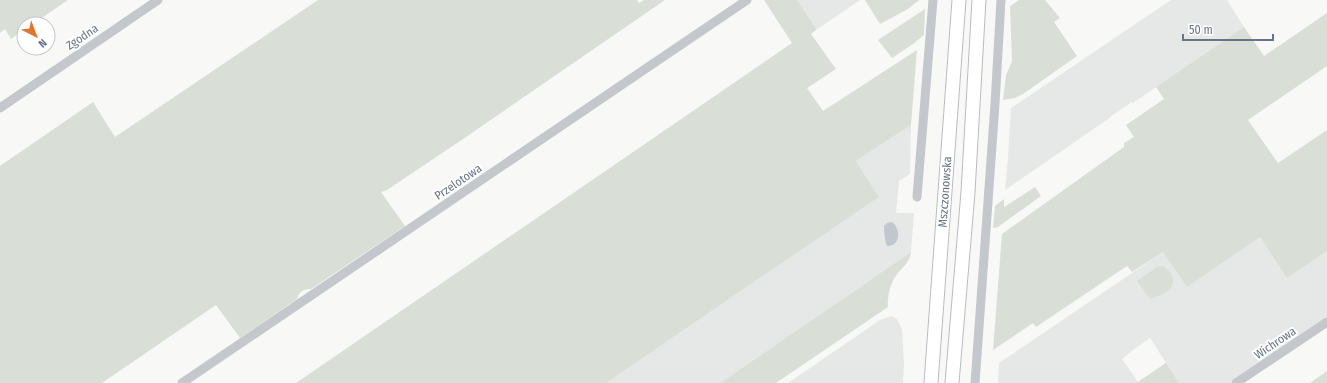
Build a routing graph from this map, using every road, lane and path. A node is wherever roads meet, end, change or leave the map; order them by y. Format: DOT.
graph roads {
  1 [pos="158,0"];
  2 [pos="747,0"];
  3 [pos="932,0"];
  4 [pos="959,0"];
  5 [pos="979,0"];
  6 [pos="1001,0"];
  7 [pos="0,108"];
  8 [pos="917,197"];
  9 [pos="1327,322"];
  10 [pos="182,383"];
  11 [pos="931,383"];
  12 [pos="952,383"];
  13 [pos="975,383"];
  14 [pos="1236,383"];
  1 -- 7 [label="street, Zgodna"];
  2 -- 10 [label="street, Przelotowa"];
  3 -- 8 [label="street"];
  4 -- 11 [label="main road, Mszczonowska"];
  5 -- 12 [label="main road, Mszczonowska"];
  6 -- 13 [label="street"];
  9 -- 14 [label="street, Wichrowa"];
}
